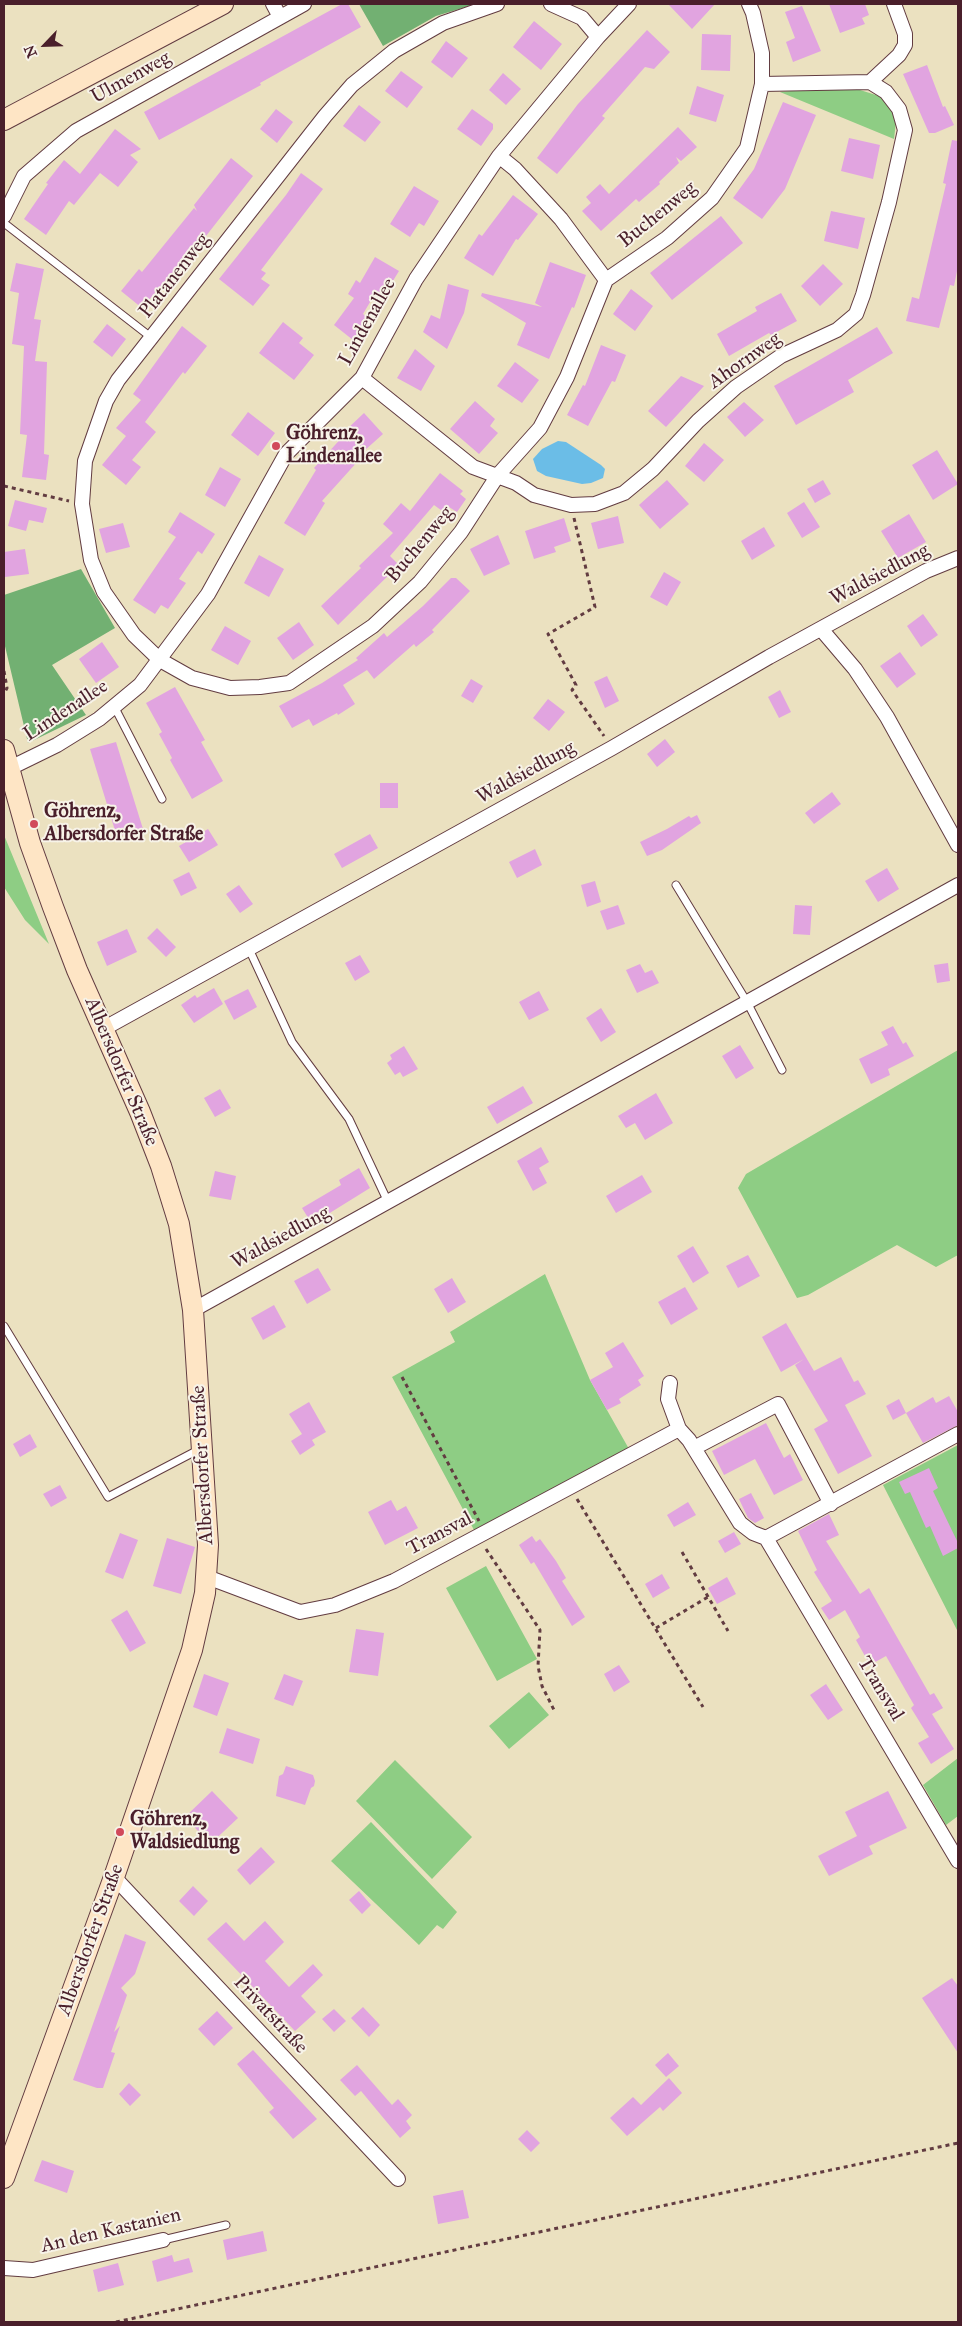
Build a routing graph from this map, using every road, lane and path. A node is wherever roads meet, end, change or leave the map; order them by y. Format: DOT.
graph roads {
  1 [pos="223,4"];
  2 [pos="273,4"];
  3 [pos="304,4"];
  4 [pos="498,4"];
  5 [pos="551,4"];
  6 [pos="629,4"];
  7 [pos="748,4"];
  8 [pos="894,4"];
  9 [pos="280,17"];
  10 [pos="598,37"];
  11 [pos="870,82"];
  12 [pos="762,84"];
  13 [pos="4,120"];
  14 [pos="499,156"];
  15 [pos="4,216"];
  16 [pos="4,223"];
  17 [pos="606,280"];
  18 [pos="152,338"];
  19 [pos="362,378"];
  20 [pos="498,475"];
  21 [pos="4,486"];
  22 [pos="82,504"];
  23 [pos="571,505"];
  24 [pos="958,558"];
  25 [pos="821,629"];
  26 [pos="160,660"];
  27 [pos="4,672"];
  28 [pos="4,694"];
  29 [pos="114,706"];
  30 [pos="612,748"];
  31 [pos="6,760"];
  32 [pos="162,799"];
  33 [pos="958,845"];
  34 [pos="676,885"];
  35 [pos="958,885"];
  36 [pos="249,949"];
  37 [pos="747,1002"];
  38 [pos="104,1030"];
  39 [pos="782,1070"];
  40 [pos="388,1202"];
  41 [pos="193,1310"];
  42 [pos="4,1326"];
  43 [pos="402,1377"];
  44 [pos="670,1383"];
  45 [pos="679,1429"];
  46 [pos="958,1434"];
  47 [pos="203,1448"];
  48 [pos="694,1448"];
  49 [pos="570,1487"];
  50 [pos="831,1504"];
  51 [pos="480,1535"];
  52 [pos="766,1538"];
  53 [pos="682,1552"];
  54 [pos="207,1577"];
  55 [pos="708,1597"];
  56 [pos="656,1628"];
  57 [pos="728,1631"];
  58 [pos="703,1707"];
  59 [pos="555,1712"];
  60 [pos="958,1862"];
  61 [pos="114,1877"];
  62 [pos="958,2143"];
  63 [pos="4,2178"];
  64 [pos="398,2179"];
  65 [pos="226,2225"];
  66 [pos="163,2240"];
  67 [pos="4,2268"];
  68 [pos="116,2322"];
  1 -- 13 [label="street"];
  2 -- 9 [label="street"];
  3 -- 9 [label="street, Ulmenweg"];
  4 -- 18 [label="street, Platanenweg"];
  5 -- 10 [label="street"];
  6 -- 10 [label="street, Lindenallee"];
  7 -- 12 [label="street, Buchenweg"];
  8 -- 11 [label="street"];
  9 -- 15 [label="street, Ulmenweg"];
  10 -- 14 [label="street, Lindenallee"];
  11 -- 12 [label="street"];
  11 -- 23 [label="street, Ahornweg"];
  12 -- 17 [label="street, Buchenweg"];
  14 -- 17 [label="street"];
  14 -- 19 [label="street, Lindenallee"];
  16 -- 18 [label="lane"];
  17 -- 20 [label="street, Buchenweg"];
  18 -- 22 [label="street, Platanenweg"];
  19 -- 20 [label="street, Ahornweg"];
  19 -- 26 [label="street, Lindenallee"];
  20 -- 23 [label="street, Ahornweg"];
  20 -- 26 [label="street, Buchenweg"];
  21 -- 22 [label="path"];
  22 -- 26 [label="street, Platanenweg"];
  23 -- 30 [label="path"];
  24 -- 25 [label="street, Waldsiedlung"];
  25 -- 30 [label="street, Waldsiedlung"];
  25 -- 33 [label="street, Waldsiedlung"];
  26 -- 29 [label="street, Lindenallee"];
  27 -- 28 [label="path"];
  29 -- 31 [label="street, Lindenallee"];
  29 -- 32 [label="lane"];
  30 -- 36 [label="street, Waldsiedlung"];
  31 -- 38 [label="street, Albersdorfer Straße"];
  34 -- 37 [label="lane"];
  35 -- 37 [label="street, Waldsiedlung"];
  36 -- 38 [label="street, Waldsiedlung"];
  36 -- 40 [label="lane"];
  37 -- 39 [label="lane"];
  37 -- 40 [label="street, Waldsiedlung"];
  38 -- 41 [label="street, Albersdorfer Straße"];
  40 -- 41 [label="street, Waldsiedlung"];
  41 -- 47 [label="street, Albersdorfer Straße"];
  42 -- 47 [label="lane"];
  43 -- 51 [label="path"];
  44 -- 45 [label="street"];
  45 -- 48 [label="street"];
  45 -- 49 [label="street, Transval"];
  46 -- 50 [label="street"];
  47 -- 54 [label="street, Albersdorfer Straße"];
  48 -- 50 [label="street"];
  48 -- 52 [label="street"];
  49 -- 51 [label="street, Transval"];
  49 -- 56 [label="path"];
  50 -- 52 [label="street"];
  51 -- 54 [label="street, Transval"];
  51 -- 59 [label="path"];
  52 -- 60 [label="street, Transval"];
  53 -- 55 [label="path"];
  54 -- 61 [label="street, Albersdorfer Straße"];
  55 -- 56 [label="path"];
  55 -- 57 [label="path"];
  56 -- 58 [label="path"];
  61 -- 63 [label="street, Albersdorfer Straße"];
  61 -- 64 [label="street, Privatstraße"];
  62 -- 68 [label="path"];
  65 -- 66 [label="lane, An den Kastanien"];
  66 -- 67 [label="street, An den Kastanien"];
}
